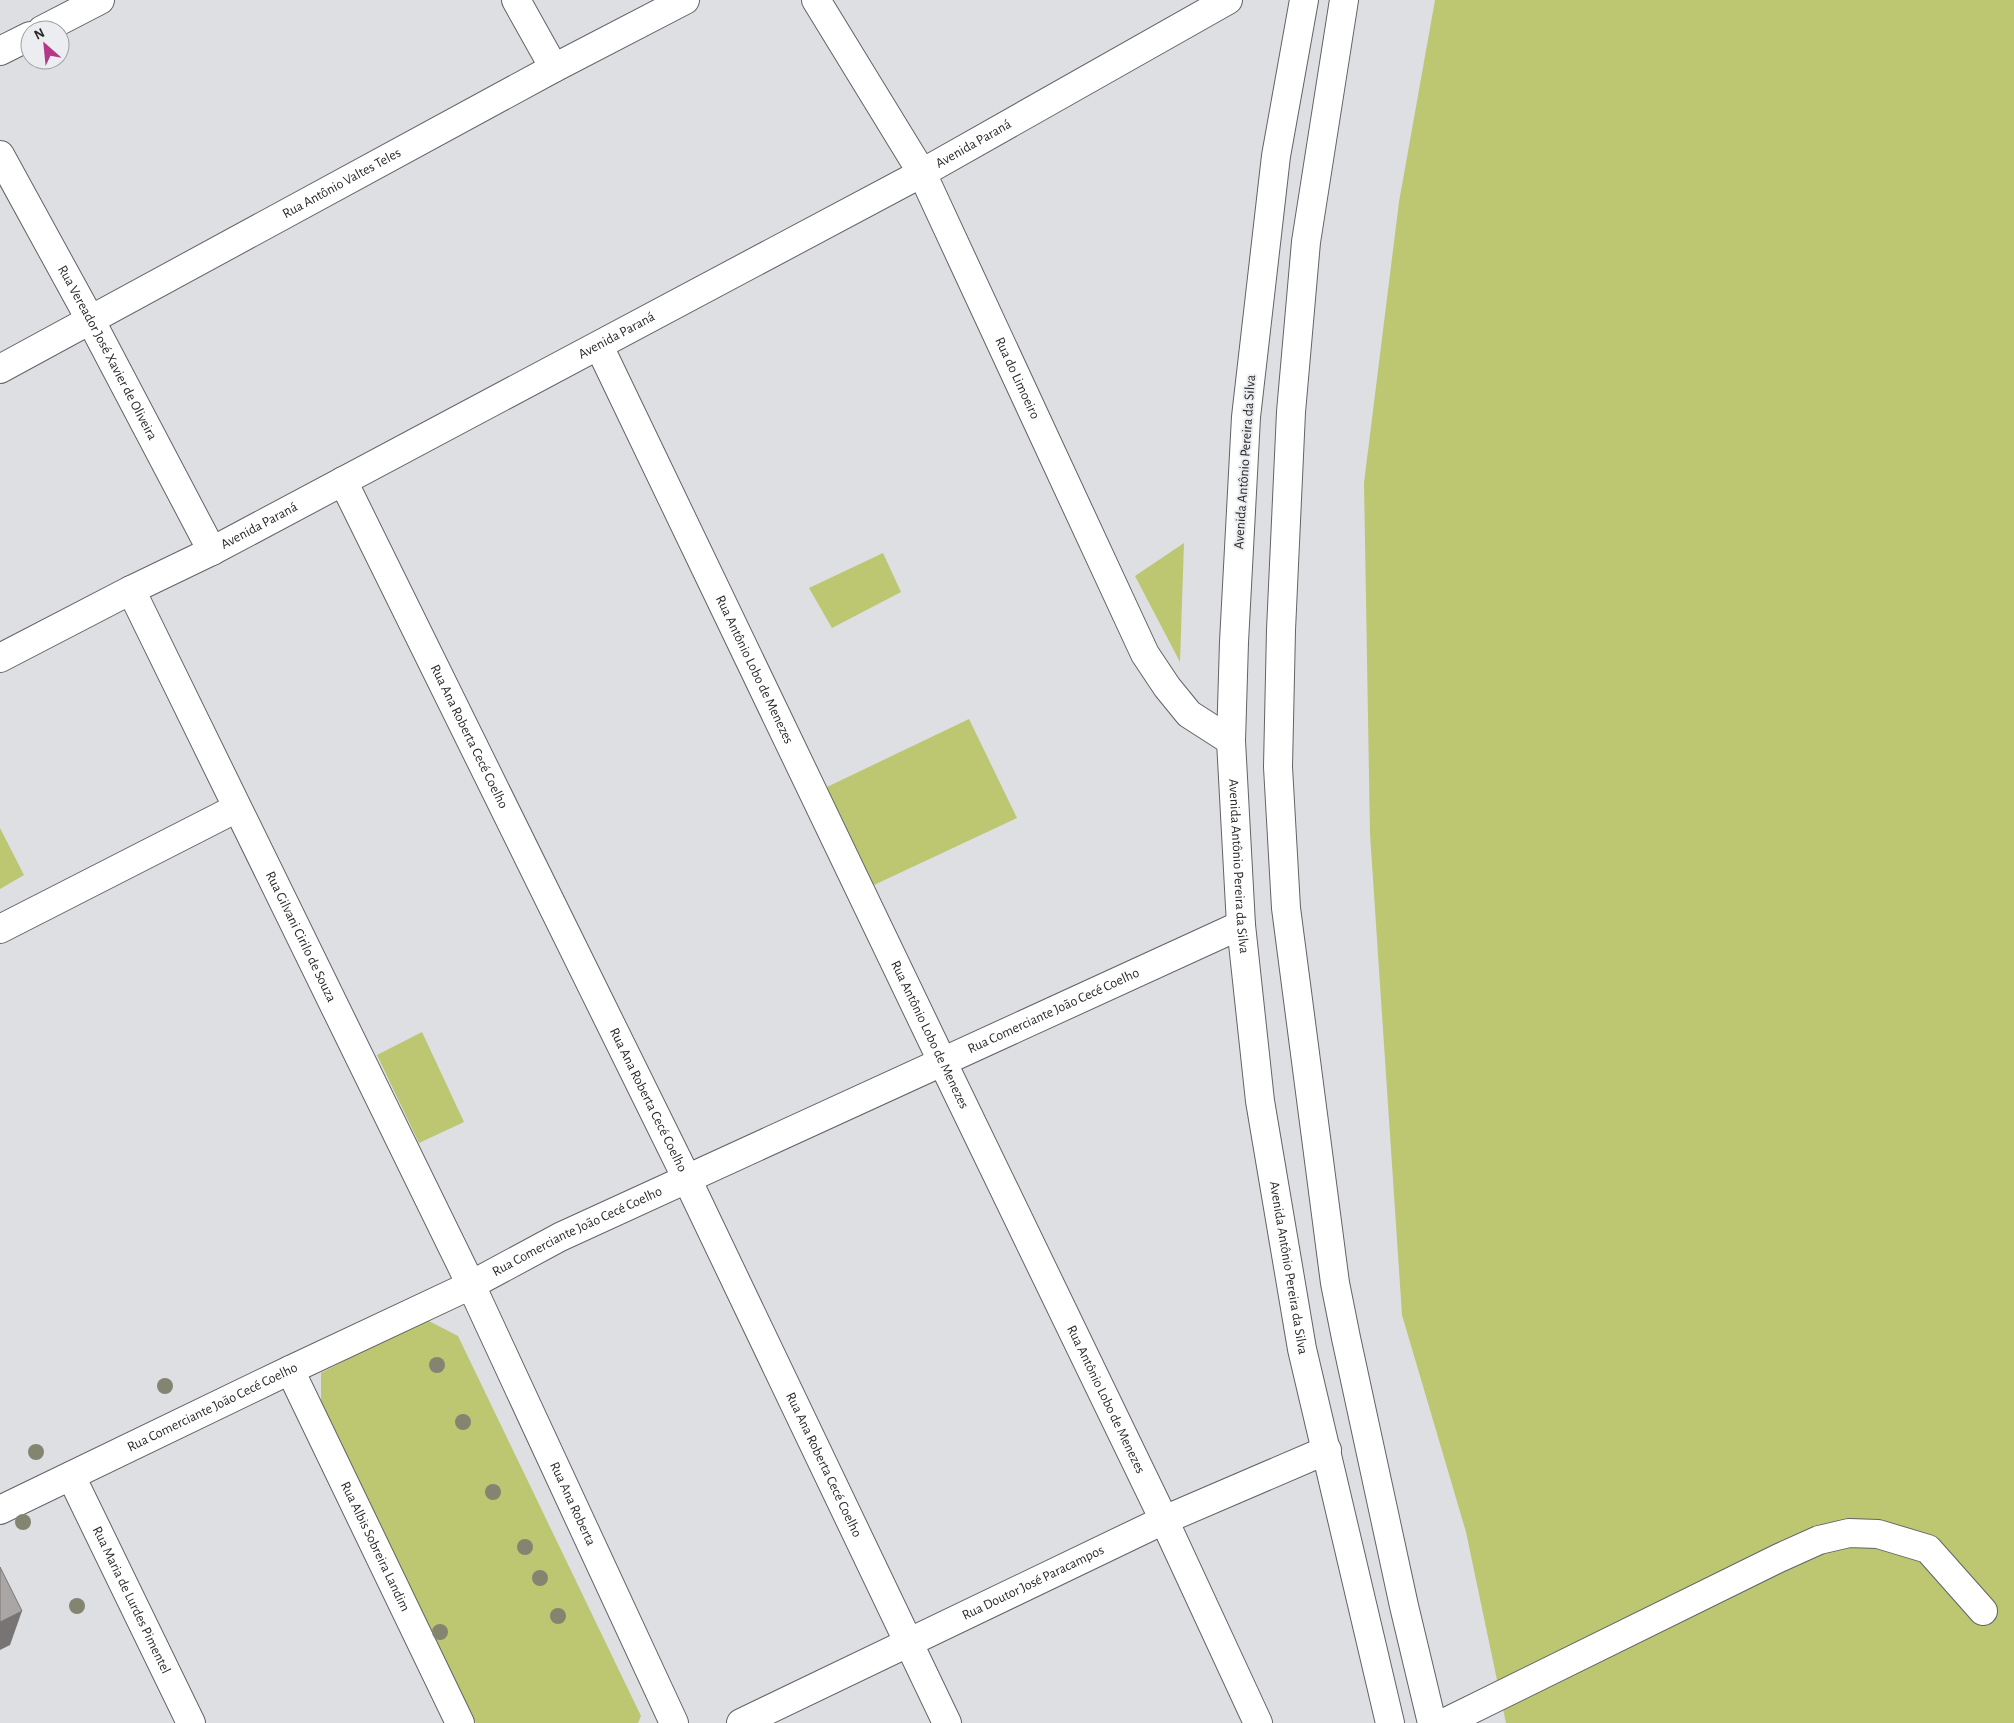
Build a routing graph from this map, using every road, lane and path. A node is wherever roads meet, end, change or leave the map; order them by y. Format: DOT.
graph roads {
  1 [pos="100,0"];
  2 [pos="516,0"];
  3 [pos="685,0"];
  4 [pos="816,0"];
  5 [pos="1228,0"];
  6 [pos="1304,0"];
  7 [pos="1344,0"];
  8 [pos="61,20"];
  9 [pos="20,41"];
  10 [pos="0,51"];
  11 [pos="554,68"];
  12 [pos="0,155"];
  13 [pos="922,173"];
  14 [pos="91,321"];
  15 [pos="599,346"];
  16 [pos="0,370"];
  17 [pos="343,481"];
  18 [pos="212,551"];
  19 [pos="131,590"];
  20 [pos="0,658"];
  21 [pos="1231,741"];
  22 [pos="237,808"];
  23 [pos="1241,924"];
  24 [pos="0,929"];
  25 [pos="942,1061"];
  26 [pos="687,1179"];
  27 [pos="1336,1283"];
  28 [pos="472,1285"];
  29 [pos="1292,1291"];
  30 [pos="290,1370"];
  31 [pos="1327,1450"];
  32 [pos="71,1476"];
  33 [pos="0,1510"];
  34 [pos="1164,1520"];
  35 [pos="1404,1606"];
  36 [pos="1983,1611"];
  37 [pos="1365,1614"];
  38 [pos="908,1643"];
  39 [pos="190,1723"];
  40 [pos="460,1723"];
  41 [pos="674,1723"];
  42 [pos="741,1723"];
  43 [pos="947,1723"];
  44 [pos="1258,1723"];
  45 [pos="1390,1723"];
  46 [pos="1432,1723"];
  47 [pos="1444,1723"];
  1 -- 8 [label="street"];
  2 -- 11 [label="street"];
  3 -- 11 [label="street, Rua Antônio Valtes Teles"];
  4 -- 13 [label="street, Rua do Limoeiro"];
  5 -- 13 [label="street, Avenida Paraná"];
  6 -- 21 [label="street, Avenida Antônio Pereira da Silva"];
  7 -- 27 [label="street"];
  9 -- 10 [label="street"];
  11 -- 14 [label="street, Rua Antônio Valtes Teles"];
  12 -- 14 [label="street, Rua Vereador José Xavier de Oliveira"];
  13 -- 15 [label="street, Avenida Paraná"];
  13 -- 21 [label="street, Rua do Limoeiro"];
  14 -- 16 [label="street, Rua Antônio Valtes Teles"];
  14 -- 18 [label="street, Rua Vereador José Xavier de Oliveira"];
  15 -- 17 [label="street, Avenida Paraná"];
  15 -- 25 [label="street, Rua Antônio Lobo de Menezes"];
  17 -- 18 [label="street, Avenida Paraná"];
  17 -- 26 [label="street, Rua Ana Roberta Cecé Coelho"];
  18 -- 19 [label="street, Avenida Paraná"];
  19 -- 20 [label="street, Avenida Paraná"];
  19 -- 22 [label="street, Rua Gilvani Cirilo de Souza"];
  21 -- 23 [label="street, Avenida Antônio Pereira da Silva"];
  22 -- 24 [label="street"];
  22 -- 28 [label="street, Rua Gilvani Cirilo de Souza"];
  23 -- 25 [label="street, Rua Comerciante João Cecé Coelho"];
  23 -- 29 [label="street, Avenida Antônio Pereira da Silva"];
  25 -- 26 [label="street, Rua Comerciante João Cecé Coelho"];
  25 -- 34 [label="street, Rua Antônio Lobo de Menezes"];
  26 -- 28 [label="street, Rua Comerciante João Cecé Coelho"];
  26 -- 38 [label="street, Rua Ana Roberta Cecé Coelho"];
  27 -- 29 [label="street"];
  27 -- 35 [label="street"];
  28 -- 30 [label="street, Rua Comerciante João Cecé Coelho"];
  28 -- 41 [label="street, Rua Ana Roberta"];
  29 -- 31 [label="street, Avenida Antônio Pereira da Silva"];
  30 -- 32 [label="street, Rua Comerciante João Cecé Coelho"];
  30 -- 40 [label="street, Rua Albis Sobreira Landim"];
  31 -- 34 [label="street, Rua Doutor José Paracampos"];
  31 -- 37 [label="street, Avenida Antônio Pereira da Silva"];
  32 -- 33 [label="street, Rua Comerciante João Cecé Coelho"];
  32 -- 39 [label="street, Rua Maria de Lurdes Pimentel"];
  34 -- 38 [label="street, Rua Doutor José Paracampos"];
  34 -- 44 [label="street, Rua Antônio Lobo de Menezes"];
  35 -- 37 [label="street"];
  35 -- 46 [label="street"];
  36 -- 47 [label="street"];
  37 -- 45 [label="street, Avenida Antônio Pereira da Silva"];
  38 -- 42 [label="street, Rua Doutor José Paracampos"];
  38 -- 43 [label="street, Rua Ana Roberta Cecé Coelho"];
}
